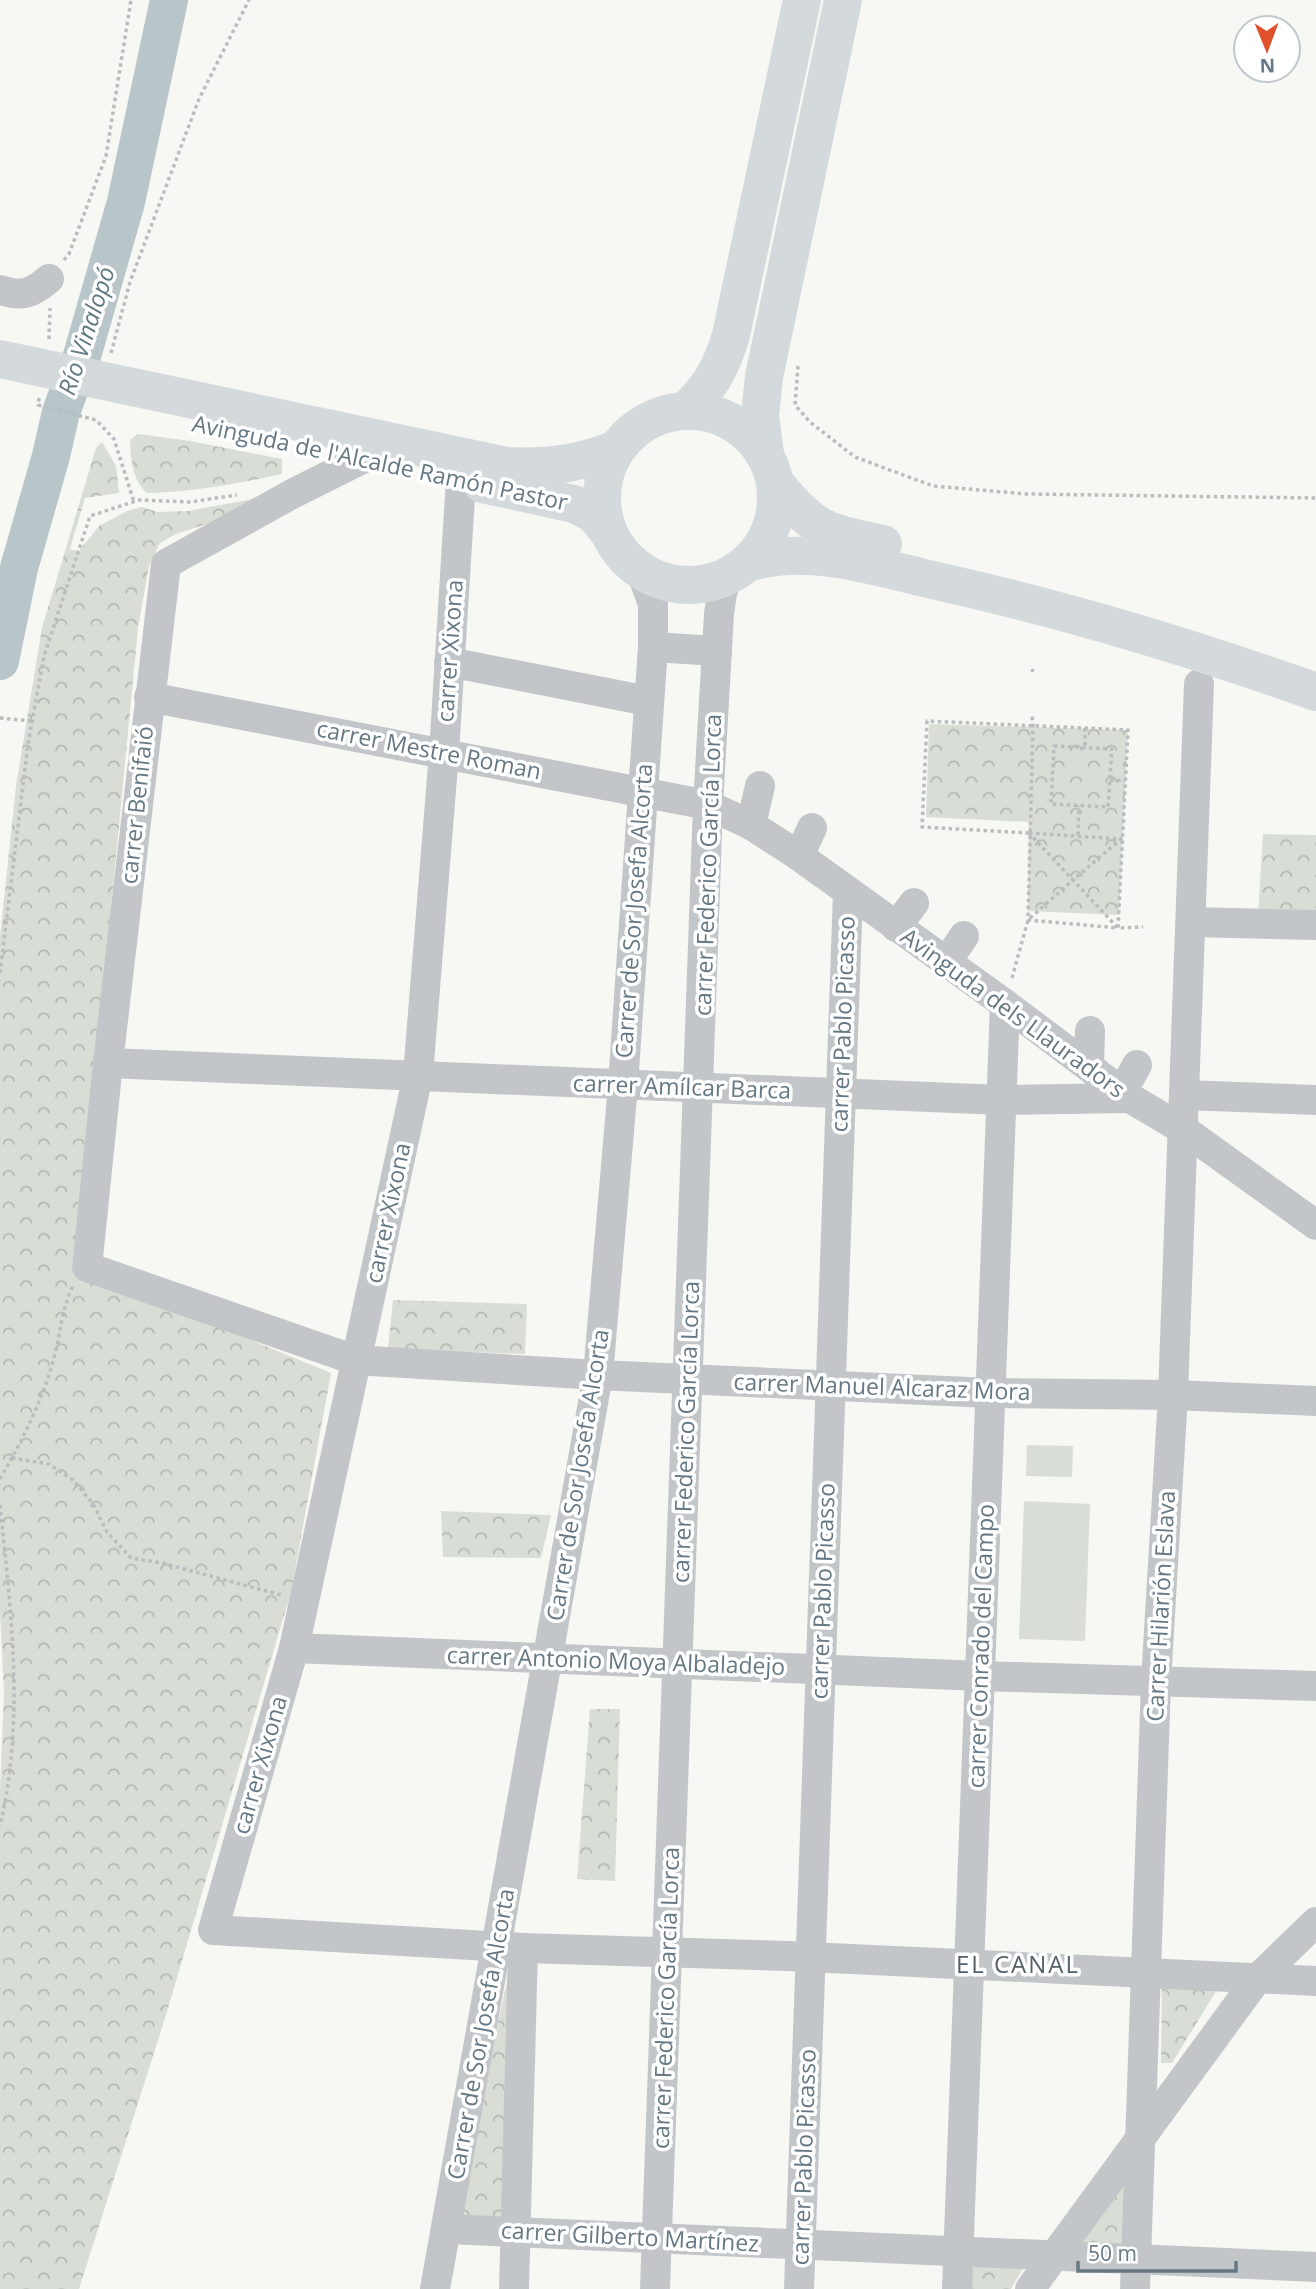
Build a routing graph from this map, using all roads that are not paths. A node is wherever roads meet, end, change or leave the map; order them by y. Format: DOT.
graph roads {
  1 [pos="802,0"];
  2 [pos="844,0"];
  3 [pos="49,278"];
  4 [pos="0,290"];
  5 [pos="0,359"];
  6 [pos="0,383"];
  7 [pos="146,401"];
  8 [pos="687,410"];
  9 [pos="616,449"];
  10 [pos="362,459"];
  11 [pos="771,469"];
  12 [pos="461,480"];
  13 [pos="607,530"];
  14 [pos="738,569"];
  15 [pos="641,571"];
  16 [pos="653,647"];
  17 [pos="717,652"];
  18 [pos="449,662"];
  19 [pos="1316,668"];
  20 [pos="1199,684"];
  21 [pos="1316,692"];
  22 [pos="149,697"];
  23 [pos="648,701"];
  24 [pos="444,753"];
  25 [pos="760,786"];
  26 [pos="642,790"];
  27 [pos="708,805"];
  28 [pos="751,825"];
  29 [pos="812,828"];
  30 [pos="799,856"];
  31 [pos="848,892"];
  32 [pos="914,903"];
  33 [pos="1191,922"];
  34 [pos="1316,925"];
  35 [pos="895,927"];
  36 [pos="964,936"];
  37 [pos="946,963"];
  38 [pos="1005,1004"];
  39 [pos="1090,1031"];
  40 [pos="108,1063"];
  41 [pos="1137,1065"];
  42 [pos="1089,1067"];
  43 [pos="418,1075"];
  44 [pos="623,1086"];
  45 [pos="698,1088"];
  46 [pos="840,1093"];
  47 [pos="1126,1095"];
  48 [pos="1184,1095"];
  49 [pos="1001,1100"];
  50 [pos="1316,1100"];
  51 [pos="1184,1130"];
  52 [pos="1316,1225"];
  53 [pos="87,1268"];
  54 [pos="355,1360"];
  55 [pos="598,1375"];
  56 [pos="688,1379"];
  57 [pos="830,1386"];
  58 [pos="990,1393"];
  59 [pos="1173,1395"];
  60 [pos="1316,1401"];
  61 [pos="294,1648"];
  62 [pos="548,1658"];
  63 [pos="678,1663"];
  64 [pos="820,1669"];
  65 [pos="980,1676"];
  66 [pos="1156,1682"];
  67 [pos="1316,1686"];
  68 [pos="1316,1922"];
  69 [pos="510,1947"];
  70 [pos="667,1952"];
  71 [pos="810,1957"];
  72 [pos="969,1965"];
  73 [pos="1146,1972"];
  74 [pos="1257,1979"];
  75 [pos="1316,1981"];
  76 [pos="1140,2137"];
  77 [pos="447,2229"];
  78 [pos="516,2231"];
  79 [pos="657,2238"];
  80 [pos="801,2245"];
  81 [pos="958,2252"];
  82 [pos="1054,2256"];
  83 [pos="1316,2267"];
  84 [pos="1135,2275"];
  85 [pos="435,2289"];
  86 [pos="514,2289"];
  87 [pos="655,2289"];
  88 [pos="799,2289"];
  89 [pos="957,2289"];
  90 [pos="1030,2289"];
  1 -- 8 [label="main road"];
  2 -- 11 [label="main road"];
  3 -- 4 [label="street"];
  5 -- 7 [label="main road"];
  6 -- 7 [label="main road"];
  7 -- 9 [label="main road, Avinguda de l'Alcalde Ramón Pastor"];
  7 -- 10 [label="main road, Avinguda de l'Alcalde Ramón Pastor"];
  8 -- 9 [label="main road"];
  8 -- 11 [label="main road"];
  9 -- 13 [label="main road"];
  10 -- 12 [label="main road, Avinguda de l'Alcalde Ramón Pastor"];
  10 -- 22 [label="street, carrer Benifaió"];
  11 -- 14 [label="main road"];
  11 -- 19 [label="main road"];
  12 -- 13 [label="main road, Avinguda de l'Alcalde Ramón Pastor"];
  12 -- 18 [label="street, carrer Xixona"];
  13 -- 15 [label="main road"];
  14 -- 15 [label="main road"];
  14 -- 17 [label="street, carrer Federico García Lorca"];
  14 -- 21 [label="main road"];
  15 -- 16 [label="street, Carrer de Sor Josefa Alcorta"];
  16 -- 17 [label="street"];
  16 -- 23 [label="street, Carrer de Sor Josefa Alcorta"];
  17 -- 27 [label="street, carrer Federico García Lorca"];
  18 -- 23 [label="street"];
  18 -- 24 [label="street, carrer Xixona"];
  20 -- 33 [label="street, Carrer Hilarión Eslava"];
  22 -- 24 [label="street, carrer Mestre Roman"];
  22 -- 40 [label="street, carrer Benifaió"];
  23 -- 26 [label="street, Carrer de Sor Josefa Alcorta"];
  24 -- 26 [label="street, carrer Mestre Roman"];
  24 -- 43 [label="street, carrer Xixona"];
  25 -- 28 [label="street"];
  26 -- 27 [label="street, carrer Mestre Roman"];
  26 -- 44 [label="street, Carrer de Sor Josefa Alcorta"];
  27 -- 28 [label="street, Avinguda dels Llauradors"];
  27 -- 45 [label="street, carrer Federico García Lorca"];
  28 -- 30 [label="street, Avinguda dels Llauradors"];
  29 -- 30 [label="street"];
  30 -- 31 [label="street, Avinguda dels Llauradors"];
  31 -- 35 [label="street, Avinguda dels Llauradors"];
  31 -- 46 [label="street, carrer Pablo Picasso"];
  32 -- 35 [label="street"];
  33 -- 34 [label="street"];
  33 -- 48 [label="street, Carrer Hilarión Eslava"];
  35 -- 37 [label="street, Avinguda dels Llauradors"];
  36 -- 37 [label="street"];
  37 -- 38 [label="street, Avinguda dels Llauradors"];
  38 -- 42 [label="street, Avinguda dels Llauradors"];
  38 -- 49 [label="street, carrer Conrado del Campo"];
  39 -- 42 [label="street"];
  40 -- 43 [label="street, carrer Amílcar Barca"];
  40 -- 53 [label="street, carrer Benifaió"];
  41 -- 47 [label="street"];
  42 -- 47 [label="street, Avinguda dels Llauradors"];
  43 -- 44 [label="street, carrer Amílcar Barca"];
  43 -- 54 [label="street, carrer Xixona"];
  44 -- 45 [label="street, carrer Amílcar Barca"];
  44 -- 55 [label="street, Carrer de Sor Josefa Alcorta"];
  45 -- 46 [label="street, carrer Amílcar Barca"];
  45 -- 56 [label="street, carrer Federico García Lorca"];
  46 -- 49 [label="street, carrer Amílcar Barca"];
  46 -- 57 [label="street, carrer Pablo Picasso"];
  47 -- 49 [label="street, carrer Amílcar Barca"];
  47 -- 51 [label="street, Avinguda dels Llauradors"];
  48 -- 50 [label="street"];
  48 -- 51 [label="street, Carrer Hilarión Eslava"];
  49 -- 58 [label="street, carrer Conrado del Campo"];
  51 -- 52 [label="street, Avinguda dels Llauradors"];
  51 -- 59 [label="street, Carrer Hilarión Eslava"];
  53 -- 54 [label="street, carrer Manuel Alcaraz Mora"];
  54 -- 55 [label="street, carrer Manuel Alcaraz Mora"];
  54 -- 61 [label="street, carrer Xixona"];
  55 -- 56 [label="street, carrer Manuel Alcaraz Mora"];
  55 -- 62 [label="street, Carrer de Sor Josefa Alcorta"];
  56 -- 57 [label="street, carrer Manuel Alcaraz Mora"];
  56 -- 63 [label="street, carrer Federico García Lorca"];
  57 -- 58 [label="street, carrer Manuel Alcaraz Mora"];
  57 -- 64 [label="street, carrer Pablo Picasso"];
  58 -- 59 [label="street, carrer Manuel Alcaraz Mora"];
  58 -- 65 [label="street, carrer Conrado del Campo"];
  59 -- 60 [label="street, carrer Manuel Alcaraz Mora"];
  59 -- 66 [label="street, Carrer Hilarión Eslava"];
  61 -- 62 [label="street, carrer Antonio Moya Albaladejo"];
  61 -- 69 [label="street, carrer Xixona"];
  62 -- 63 [label="street, carrer Antonio Moya Albaladejo"];
  62 -- 69 [label="street, Carrer de Sor Josefa Alcorta"];
  63 -- 64 [label="street, carrer Antonio Moya Albaladejo"];
  63 -- 70 [label="street, carrer Federico García Lorca"];
  64 -- 65 [label="street, carrer Antonio Moya Albaladejo"];
  64 -- 71 [label="street, carrer Pablo Picasso"];
  65 -- 66 [label="street, carrer Antonio Moya Albaladejo"];
  65 -- 72 [label="street, carrer Conrado del Campo"];
  66 -- 67 [label="street, carrer Antonio Moya Albaladejo"];
  66 -- 73 [label="street, Carrer Hilarión Eslava"];
  68 -- 74 [label="street"];
  69 -- 70 [label="street"];
  69 -- 77 [label="street, Carrer de Sor Josefa Alcorta"];
  69 -- 78 [label="street"];
  70 -- 71 [label="street"];
  70 -- 79 [label="street, carrer Federico García Lorca"];
  71 -- 72 [label="street"];
  71 -- 80 [label="street, carrer Pablo Picasso"];
  72 -- 73 [label="street"];
  72 -- 81 [label="street, carrer Conrado del Campo"];
  73 -- 74 [label="street"];
  73 -- 76 [label="street, Carrer Hilarión Eslava"];
  74 -- 75 [label="street"];
  74 -- 76 [label="street"];
  76 -- 82 [label="street"];
  76 -- 84 [label="street, Carrer Hilarión Eslava"];
  77 -- 78 [label="street, carrer Gilberto Martínez"];
  77 -- 85 [label="street, Carrer de Sor Josefa Alcorta"];
  78 -- 79 [label="street, carrer Gilberto Martínez"];
  78 -- 86 [label="street"];
  79 -- 80 [label="street, carrer Gilberto Martínez"];
  79 -- 87 [label="street, carrer Federico García Lorca"];
  80 -- 81 [label="street, carrer Gilberto Martínez"];
  80 -- 88 [label="street, carrer Pablo Picasso"];
  81 -- 82 [label="street, carrer Gilberto Martínez"];
  81 -- 89 [label="street, carrer Conrado del Campo"];
  82 -- 84 [label="street, carrer Gilberto Martínez"];
  82 -- 90 [label="street"];
  83 -- 84 [label="street, carrer Gilberto Martínez"];
}
